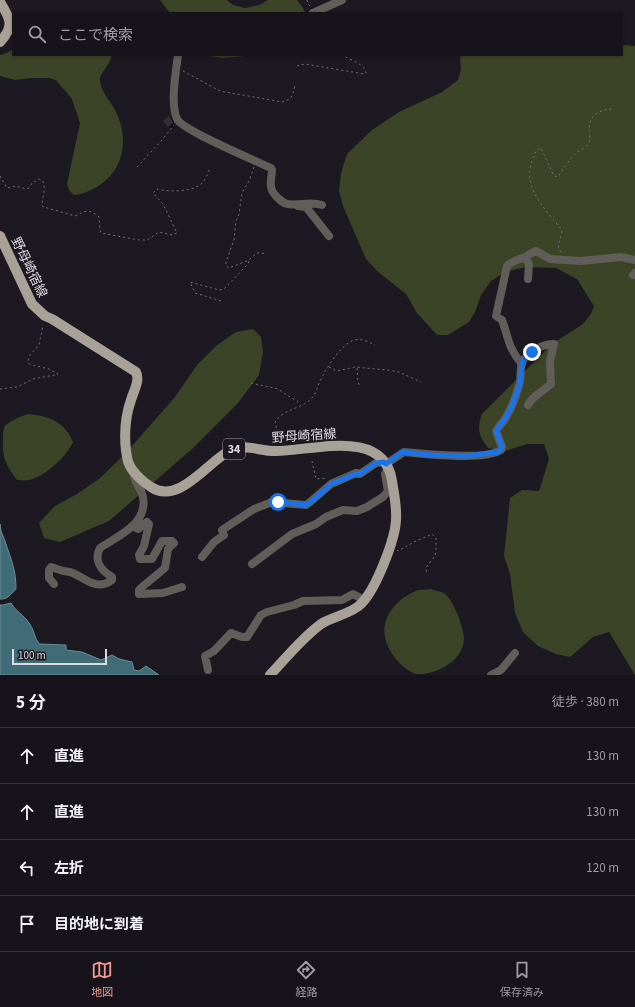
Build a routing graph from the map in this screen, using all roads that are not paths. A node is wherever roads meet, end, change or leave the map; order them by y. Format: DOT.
graph roads {
  1 [pos="342,0"];
  2 [pos="0,2"];
  3 [pos="315,12"];
  4 [pos="0,42"];
  5 [pos="178,56"];
  6 [pos="286,204"];
  7 [pos="322,205"];
  8 [pos="0,236"];
  9 [pos="329,236"];
  10 [pos="525,257"];
  11 [pos="635,260"];
  12 [pos="528,279"];
  13 [pos="522,364"];
  14 [pos="528,405"];
  15 [pos="386,465"];
  16 [pos="133,470"];
  17 [pos="132,526"];
  18 [pos="202,557"];
  19 [pos="252,564"];
  20 [pos="54,584"];
  21 [pos="182,587"];
  22 [pos="364,600"];
  23 [pos="514,653"];
  24 [pos="208,670"];
  25 [pos="270,675"];
  26 [pos="491,675"];
  1 -- 3 [label="street"];
  2 -- 4 [label="main road"];
  5 -- 6 [label="street"];
  6 -- 7 [label="street"];
  6 -- 9 [label="street"];
  8 -- 16 [label="main road, 野母崎宿線 / 34"];
  10 -- 11 [label="street"];
  10 -- 12 [label="street"];
  10 -- 13 [label="street"];
  13 -- 14 [label="street"];
  13 -- 15 [label="street"];
  15 -- 16 [label="main road, 野母崎宿線 / 34"];
  15 -- 18 [label="street"];
  15 -- 19 [label="street"];
  15 -- 22 [label="main road"];
  16 -- 17 [label="street"];
  17 -- 20 [label="street"];
  17 -- 21 [label="street"];
  22 -- 24 [label="street"];
  22 -- 25 [label="main road"];
  23 -- 26 [label="street"];
}
